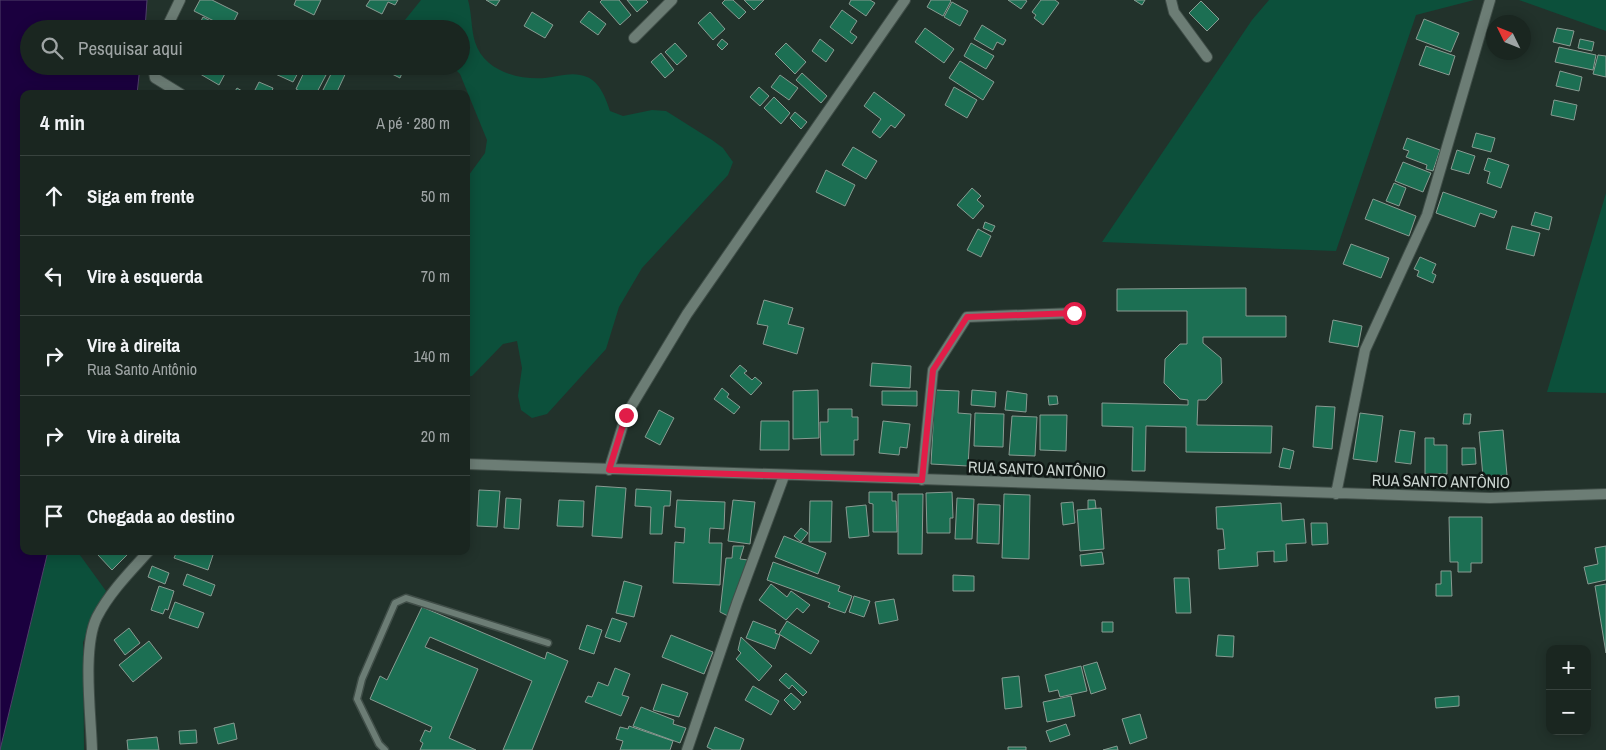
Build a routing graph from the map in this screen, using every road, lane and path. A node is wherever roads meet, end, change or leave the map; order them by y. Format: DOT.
graph roads {
  1 [pos="180,0"];
  2 [pos="672,0"];
  3 [pos="905,0"];
  4 [pos="1171,0"];
  5 [pos="1490,0"];
  6 [pos="170,20"];
  7 [pos="634,38"];
  8 [pos="1207,57"];
  9 [pos="154,75"];
  10 [pos="174,90"];
  11 [pos="1074,313"];
  12 [pos="470,464"];
  13 [pos="609,470"];
  14 [pos="784,476"];
  15 [pos="922,480"];
  16 [pos="1336,494"];
  17 [pos="1606,494"];
  18 [pos="145,555"];
  19 [pos="548,643"];
  20 [pos="92,750"];
  21 [pos="384,750"];
  22 [pos="687,750"];
  1 -- 6 [label="street"];
  2 -- 7 [label="street"];
  3 -- 13 [label="street"];
  4 -- 8 [label="street"];
  5 -- 16 [label="street"];
  9 -- 10 [label="street"];
  11 -- 15 [label="street"];
  12 -- 13 [label="street, RUA SANTO ANTÔNIO"];
  13 -- 14 [label="street, RUA SANTO ANTÔNIO"];
  14 -- 15 [label="street, RUA SANTO ANTÔNIO"];
  14 -- 22 [label="street"];
  15 -- 16 [label="street, RUA SANTO ANTÔNIO"];
  16 -- 17 [label="street, RUA SANTO ANTÔNIO"];
  18 -- 20 [label="street"];
  19 -- 21 [label="lane"];
}
